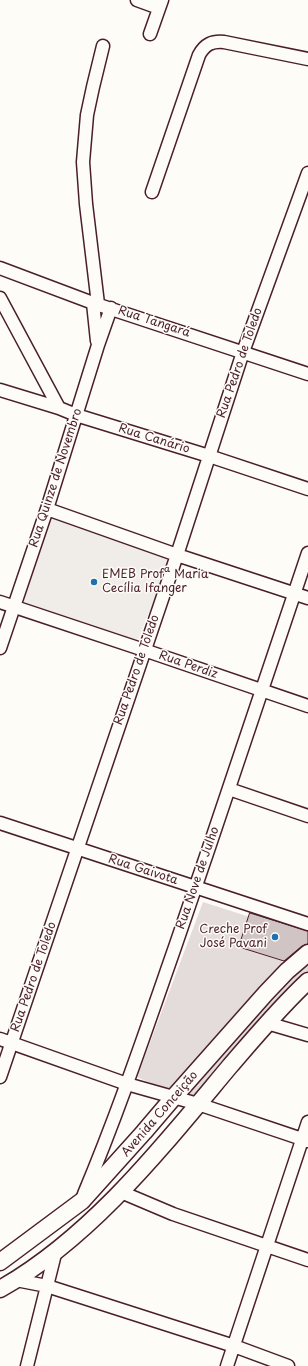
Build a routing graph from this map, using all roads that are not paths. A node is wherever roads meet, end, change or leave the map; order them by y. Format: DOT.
graph roads {
  1 [pos="137,0"];
  2 [pos="160,4"];
  3 [pos="150,34"];
  4 [pos="103,46"];
  5 [pos="308,59"];
  6 [pos="308,173"];
  7 [pos="152,192"];
  8 [pos="0,268"];
  9 [pos="0,298"];
  10 [pos="96,304"];
  11 [pos="111,308"];
  12 [pos="98,345"];
  13 [pos="243,352"];
  14 [pos="308,374"];
  15 [pos="0,390"];
  16 [pos="59,408"];
  17 [pos="76,415"];
  18 [pos="209,456"];
  19 [pos="308,490"];
  20 [pos="47,509"];
  21 [pos="308,553"];
  22 [pos="176,555"];
  23 [pos="294,594"];
  24 [pos="308,598"];
  25 [pos="0,602"];
  26 [pos="14,607"];
  27 [pos="0,648"];
  28 [pos="144,650"];
  29 [pos="261,691"];
  30 [pos="308,706"];
  31 [pos="229,789"];
  32 [pos="308,816"];
  33 [pos="0,823"];
  34 [pos="77,848"];
  35 [pos="196,887"];
  36 [pos="308,924"];
  37 [pos="308,953"];
  38 [pos="308,981"];
  39 [pos="267,1023"];
  40 [pos="308,1035"];
  41 [pos="6,1041"];
  42 [pos="0,1077"];
  43 [pos="127,1084"];
  44 [pos="173,1098"];
  45 [pos="198,1104"];
  46 [pos="308,1122"];
  47 [pos="305,1140"];
  48 [pos="121,1192"];
  49 [pos="82,1201"];
  50 [pos="267,1247"];
  51 [pos="54,1252"];
  52 [pos="308,1260"];
  53 [pos="0,1262"];
  54 [pos="16,1280"];
  55 [pos="47,1286"];
  56 [pos="0,1289"];
  57 [pos="234,1346"];
  58 [pos="27,1366"];
  59 [pos="227,1366"];
  60 [pos="288,1366"];
  1 -- 2 [label="street"];
  2 -- 3 [label="street"];
  4 -- 10 [label="street"];
  5 -- 7 [label="street"];
  6 -- 13 [label="street, Rua Pedro de Toledo"];
  8 -- 10 [label="street, Rua Tangará"];
  9 -- 16 [label="street"];
  10 -- 11 [label="street, Rua Tangará"];
  10 -- 12 [label="street"];
  11 -- 12 [label="street, Rua Quinze de Novembro"];
  11 -- 13 [label="street, Rua Tangará"];
  12 -- 17 [label="street, Rua Quinze de Novembro"];
  13 -- 14 [label="street, Rua Tangará"];
  13 -- 18 [label="street, Rua Pedro de Toledo"];
  15 -- 16 [label="street, Rua Canário"];
  16 -- 17 [label="street, Rua Canário"];
  17 -- 18 [label="street, Rua Canário"];
  17 -- 20 [label="street, Rua Quinze de Novembro"];
  18 -- 19 [label="street, Rua Canário"];
  18 -- 22 [label="street, Rua Pedro de Toledo"];
  20 -- 22 [label="street"];
  20 -- 26 [label="street, Rua Quinze de Novembro"];
  21 -- 23 [label="street, Rua Nove de Julho"];
  22 -- 23 [label="street"];
  22 -- 28 [label="street, Rua Pedro de Toledo"];
  23 -- 24 [label="street"];
  23 -- 29 [label="street, Rua Nove de Julho"];
  25 -- 26 [label="street, Rua Perdiz"];
  26 -- 27 [label="street, Rua Quinze de Novembro"];
  26 -- 28 [label="street, Rua Perdiz"];
  28 -- 29 [label="street, Rua Perdiz"];
  28 -- 34 [label="street, Rua Pedro de Toledo"];
  29 -- 30 [label="street, Rua Perdiz"];
  29 -- 31 [label="street, Rua Nove de Julho"];
  31 -- 32 [label="street"];
  31 -- 35 [label="street, Rua Nove de Julho"];
  33 -- 34 [label="street, Rua Gaivota"];
  34 -- 35 [label="street, Rua Gaivota"];
  34 -- 41 [label="street, Rua Pedro de Toledo"];
  35 -- 36 [label="street, Rua Gaivota"];
  35 -- 43 [label="street, Rua Nove de Julho"];
  37 -- 44 [label="main road, Avenida Conceição"];
  38 -- 39 [label="main road, Avenida Conceição"];
  39 -- 40 [label="street"];
  39 -- 45 [label="main road, Avenida Conceição"];
  41 -- 42 [label="street, Rua Pedro de Toledo"];
  41 -- 43 [label="street"];
  43 -- 44 [label="street"];
  43 -- 49 [label="street, Rua Nove de Julho"];
  44 -- 45 [label="street"];
  44 -- 49 [label="main road, Avenida Conceição"];
  45 -- 47 [label="street"];
  45 -- 48 [label="main road, Avenida Conceição"];
  46 -- 47 [label="street"];
  47 -- 50 [label="street"];
  48 -- 50 [label="street"];
  48 -- 51 [label="main road, Avenida Conceição"];
  49 -- 51 [label="main road"];
  49 -- 53 [label="main road, Avenida Conceição"];
  50 -- 52 [label="street"];
  50 -- 57 [label="street"];
  51 -- 54 [label="main road, Avenida Conceição"];
  51 -- 55 [label="street"];
  54 -- 55 [label="street"];
  54 -- 56 [label="main road, Avenida Conceição"];
  55 -- 57 [label="street"];
  55 -- 58 [label="street"];
  57 -- 59 [label="street"];
  57 -- 60 [label="street"];
}
